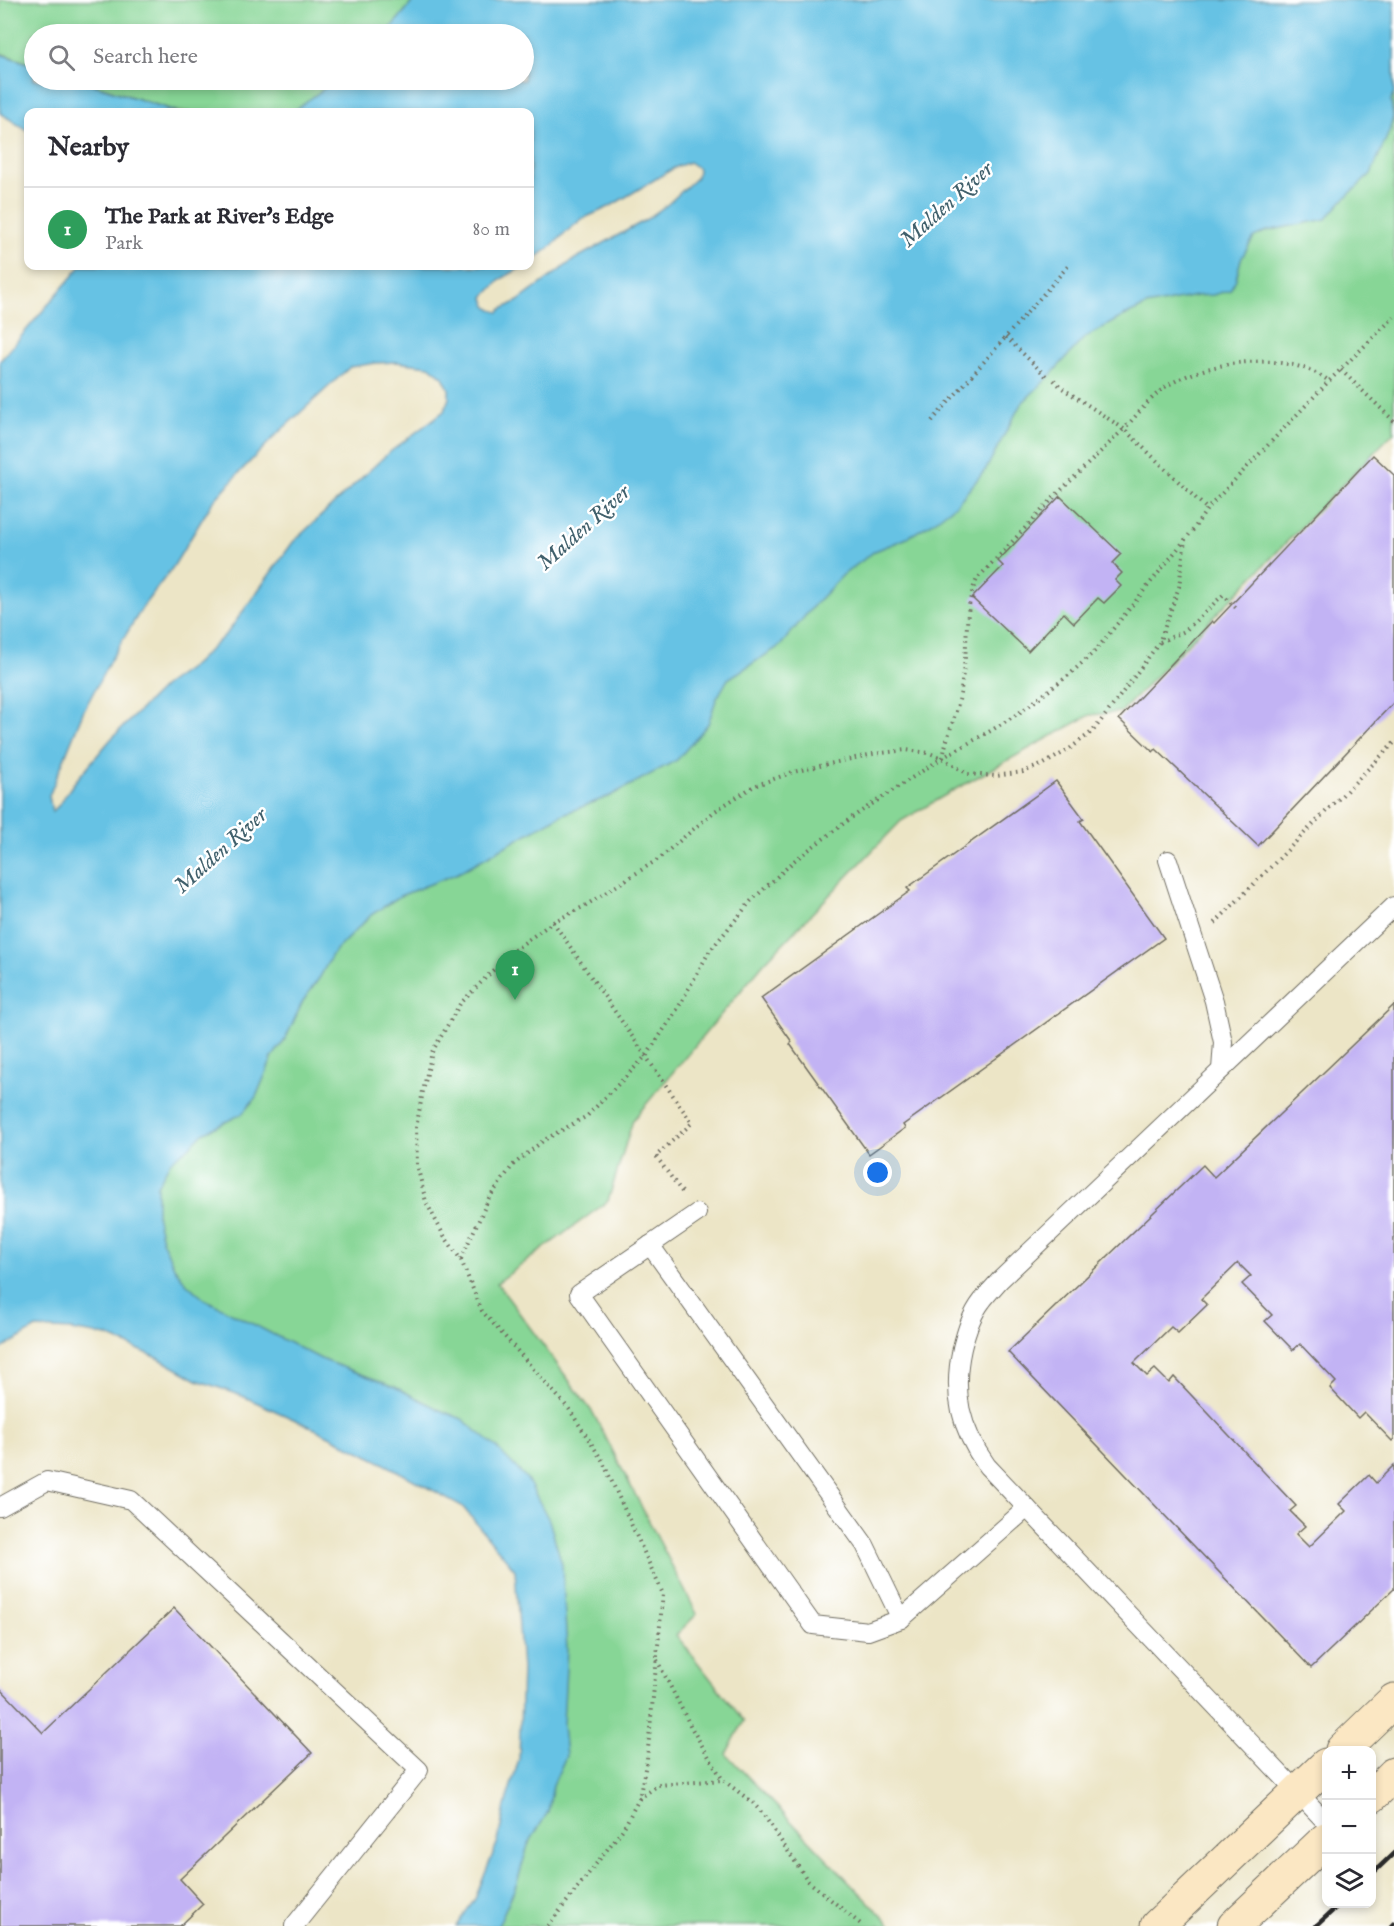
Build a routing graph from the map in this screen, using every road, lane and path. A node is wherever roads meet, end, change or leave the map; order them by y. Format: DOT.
graph roads {
  1 [pos="1068,266"];
  2 [pos="1394,317"];
  3 [pos="1005,337"];
  4 [pos="1341,370"];
  5 [pos="1048,378"];
  6 [pos="1054,380"];
  7 [pos="1329,381"];
  8 [pos="932,421"];
  9 [pos="1394,421"];
  10 [pos="1124,429"];
  11 [pos="1207,509"];
  12 [pos="1185,539"];
  13 [pos="1236,608"];
  14 [pos="1159,643"];
  15 [pos="1394,743"];
  16 [pos="942,758"];
  17 [pos="1168,860"];
  18 [pos="1394,906"];
  19 [pos="553,922"];
  20 [pos="1213,925"];
  21 [pos="647,1055"];
  22 [pos="1221,1070"];
  23 [pos="697,1213"];
  24 [pos="650,1245"];
  25 [pos="461,1260"];
  26 [pos="0,1507"];
  27 [pos="1027,1508"];
  28 [pos="901,1620"];
  29 [pos="657,1660"];
  30 [pos="1394,1701"];
  31 [pos="1346,1746"];
  32 [pos="1322,1769"];
  33 [pos="1394,1774"];
  34 [pos="723,1780"];
  35 [pos="1376,1791"];
  36 [pos="1298,1792"];
  37 [pos="639,1799"];
  38 [pos="1322,1818"];
  39 [pos="1322,1843"];
  40 [pos="294,1926"];
  41 [pos="548,1926"];
  42 [pos="863,1926"];
  43 [pos="1157,1926"];
  44 [pos="1234,1926"];
  1 -- 3 [label="path"];
  2 -- 4 [label="path"];
  3 -- 5 [label="path"];
  3 -- 8 [label="path"];
  4 -- 7 [label="path"];
  4 -- 9 [label="path"];
  6 -- 10 [label="path"];
  7 -- 10 [label="path"];
  7 -- 11 [label="path"];
  10 -- 11 [label="path"];
  10 -- 16 [label="path"];
  11 -- 12 [label="path"];
  12 -- 14 [label="path"];
  12 -- 16 [label="path"];
  13 -- 14 [label="path"];
  14 -- 16 [label="path"];
  15 -- 20 [label="path"];
  16 -- 19 [label="path"];
  16 -- 21 [label="path"];
  17 -- 22 [label="lane"];
  18 -- 22 [label="lane"];
  19 -- 21 [label="path"];
  19 -- 25 [label="path"];
  21 -- 23 [label="path"];
  21 -- 25 [label="path"];
  22 -- 27 [label="lane"];
  23 -- 24 [label="lane"];
  24 -- 28 [label="lane"];
  24 -- 28 [label="lane"];
  25 -- 29 [label="path"];
  26 -- 40 [label="lane"];
  27 -- 28 [label="lane"];
  27 -- 36 [label="lane"];
  29 -- 34 [label="path"];
  29 -- 37 [label="path"];
  30 -- 31 [label="main road"];
  32 -- 36 [label="main road"];
  33 -- 35 [label="main road"];
  34 -- 37 [label="path"];
  34 -- 42 [label="path"];
  36 -- 38 [label="lane"];
  36 -- 43 [label="main road"];
  37 -- 41 [label="path"];
  39 -- 44 [label="main road"];
}
